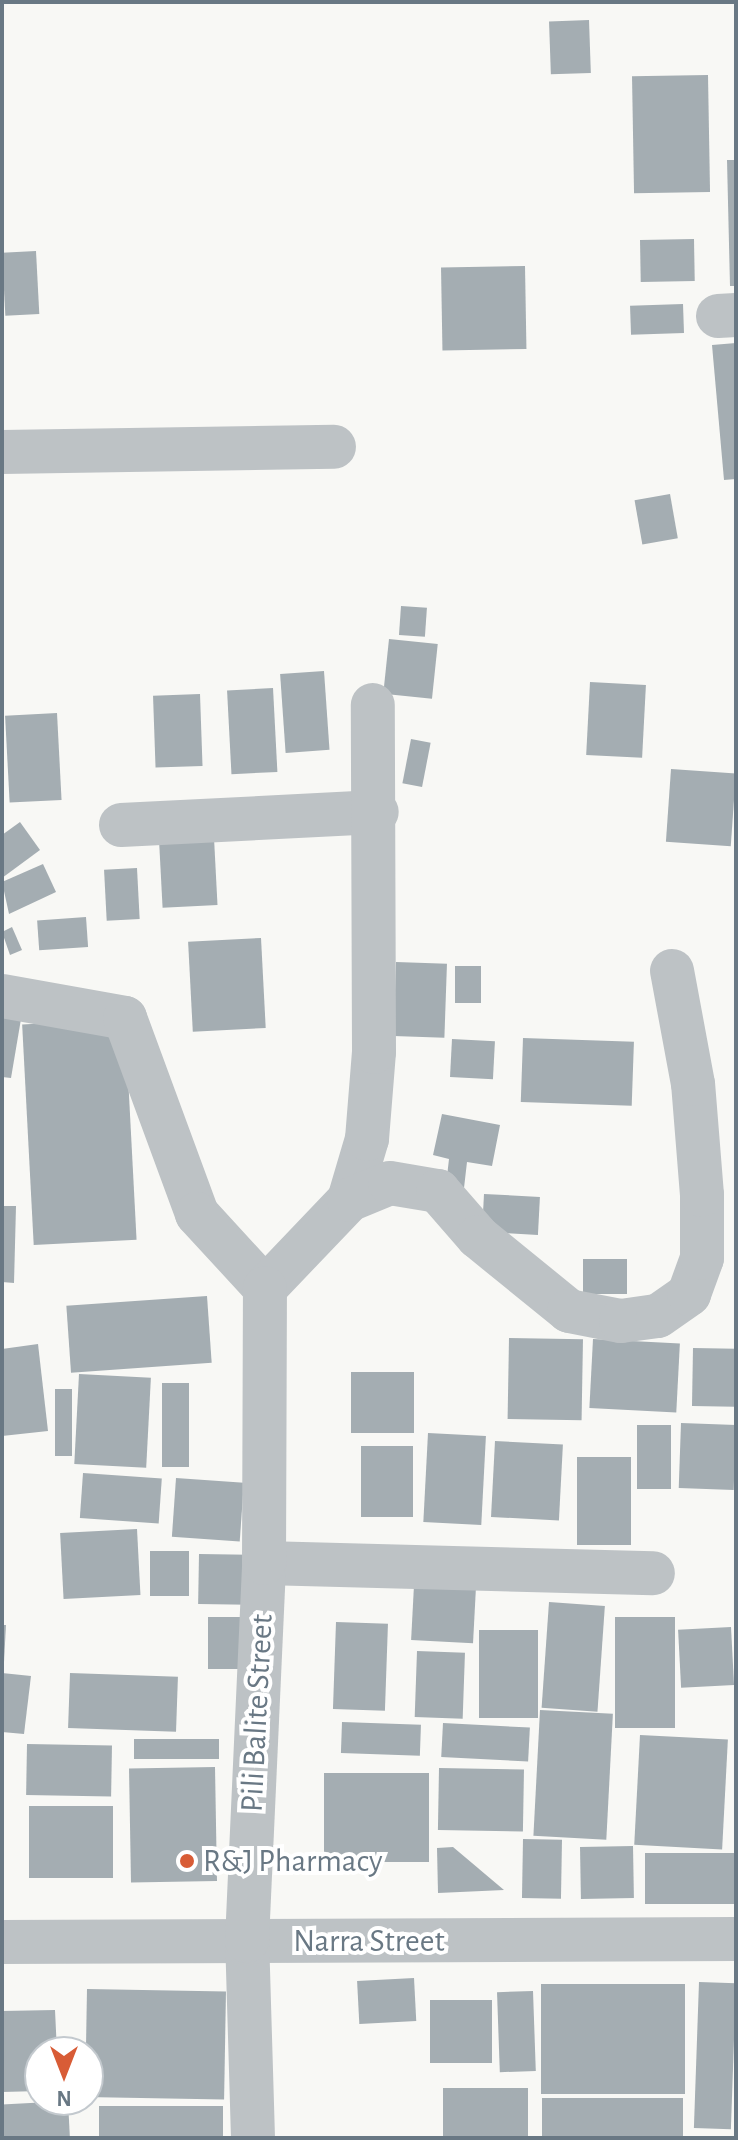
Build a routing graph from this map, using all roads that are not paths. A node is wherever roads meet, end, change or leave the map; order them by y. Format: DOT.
graph roads {
  1 [pos="334,447"];
  2 [pos="2,452"];
  3 [pos="373,705"];
  4 [pos="377,812"];
  5 [pos="121,825"];
  6 [pos="672,971"];
  7 [pos="2,996"];
  8 [pos="349,1200"];
  9 [pos="265,1288"];
  10 [pos="264,1563"];
  11 [pos="653,1573"];
  12 [pos="736,1939"];
  13 [pos="247,1941"];
  14 [pos="2,1942"];
  15 [pos="253,2138"];
  1 -- 2 [label="street"];
  3 -- 4 [label="street"];
  4 -- 5 [label="street"];
  4 -- 8 [label="street"];
  6 -- 8 [label="street"];
  7 -- 9 [label="street"];
  8 -- 9 [label="street"];
  9 -- 10 [label="street, Pili Balite Street"];
  10 -- 11 [label="street"];
  10 -- 13 [label="street, Pili Balite Street"];
  12 -- 13 [label="street, Narra Street"];
  13 -- 14 [label="street, Narra Street"];
  13 -- 15 [label="street, Pili Balite Street"];
}
